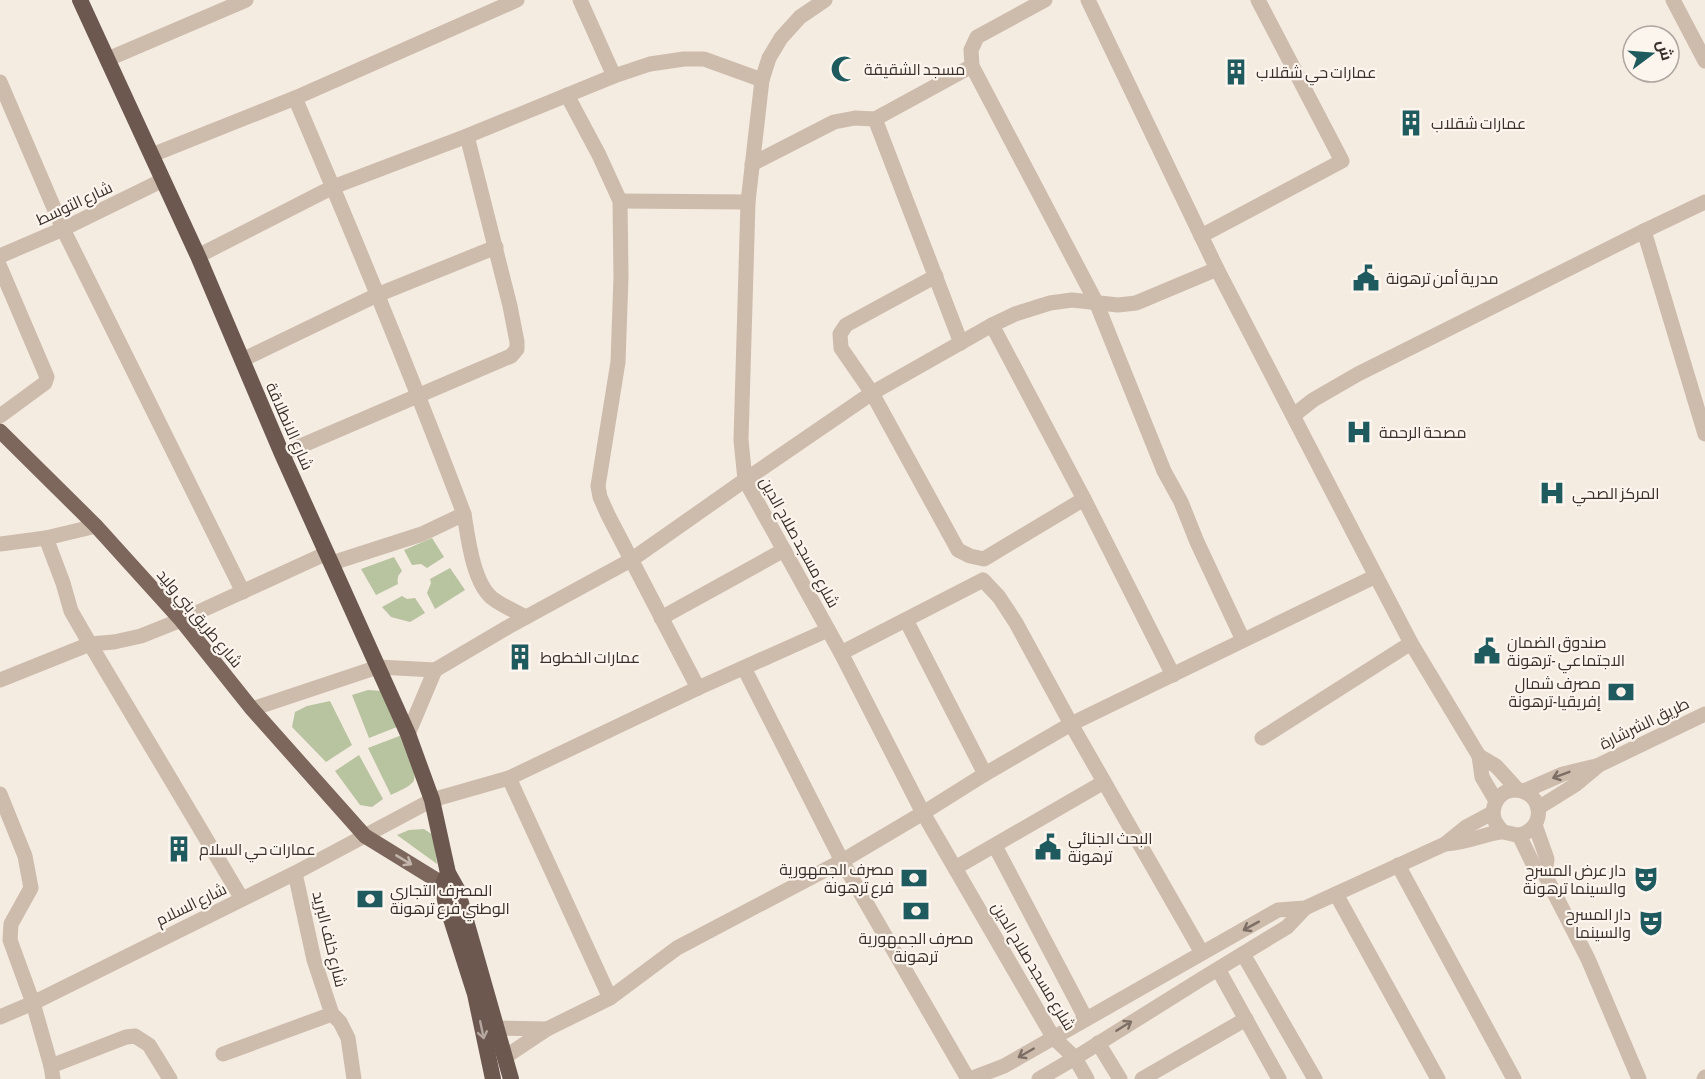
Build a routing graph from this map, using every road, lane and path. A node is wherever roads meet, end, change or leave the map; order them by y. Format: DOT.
graph roads {
  1 [pos="80,0"];
  2 [pos="246,0"];
  3 [pos="517,0"];
  4 [pos="580,0"];
  5 [pos="825,0"];
  6 [pos="1045,0"];
  7 [pos="1088,0"];
  8 [pos="1258,0"];
  9 [pos="1673,0"];
  10 [pos="108,59"];
  11 [pos="1705,61"];
  12 [pos="972,66"];
  13 [pos="614,76"];
  14 [pos="762,80"];
  15 [pos="0,82"];
  16 [pos="567,95"];
  17 [pos="295,98"];
  18 [pos="875,119"];
  19 [pos="467,136"];
  20 [pos="152,155"];
  21 [pos="752,164"];
  22 [pos="163,180"];
  23 [pos="333,187"];
  24 [pos="620,201"];
  25 [pos="748,202"];
  26 [pos="1705,202"];
  27 [pos="63,229"];
  28 [pos="1644,231"];
  29 [pos="1201,236"];
  30 [pos="496,247"];
  31 [pos="0,256"];
  32 [pos="198,256"];
  33 [pos="0,267"];
  34 [pos="1217,269"];
  35 [pos="936,276"];
  36 [pos="377,294"];
  37 [pos="1096,302"];
  38 [pos="992,325"];
  39 [pos="961,343"];
  40 [pos="242,360"];
  41 [pos="872,393"];
  42 [pos="419,397"];
  43 [pos="1294,415"];
  44 [pos="0,416"];
  45 [pos="0,431"];
  46 [pos="1705,434"];
  47 [pos="282,454"];
  48 [pos="745,480"];
  49 [pos="1084,499"];
  50 [pos="464,514"];
  51 [pos="96,526"];
  52 [pos="46,538"];
  53 [pos="0,544"];
  54 [pos="784,550"];
  55 [pos="329,558"];
  56 [pos="631,560"];
  57 [pos="1376,576"];
  58 [pos="243,592"];
  59 [pos="526,617"];
  60 [pos="661,618"];
  61 [pos="181,620"];
  62 [pos="906,620"];
  63 [pos="828,630"];
  64 [pos="1243,640"];
  65 [pos="1412,643"];
  66 [pos="90,644"];
  67 [pos="841,653"];
  68 [pos="378,667"];
  69 [pos="744,668"];
  70 [pos="435,670"];
  71 [pos="1173,675"];
  72 [pos="0,680"];
  73 [pos="698,688"];
  74 [pos="252,709"];
  75 [pos="1705,714"];
  76 [pos="1071,724"];
  77 [pos="408,734"];
  78 [pos="1262,738"];
  79 [pos="1479,756"];
  80 [pos="1599,765"];
  81 [pos="985,774"];
  82 [pos="509,778"];
  83 [pos="1104,782"];
  84 [pos="1521,790"];
  85 [pos="0,795"];
  86 [pos="432,800"];
  87 [pos="1494,807"];
  88 [pos="1538,808"];
  89 [pos="923,813"];
  90 [pos="1535,825"];
  91 [pos="1503,832"];
  92 [pos="1519,835"];
  93 [pos="365,836"];
  94 [pos="1445,844"];
  95 [pos="995,846"];
  96 [pos="842,861"];
  97 [pos="1398,866"];
  98 [pos="955,868"];
  99 [pos="295,873"];
  100 [pos="1545,875"];
  101 [pos="446,879"];
  102 [pos="1336,894"];
  103 [pos="242,899"];
  104 [pos="1305,908"];
  105 [pos="1202,953"];
  106 [pos="1243,954"];
  107 [pos="1218,969"];
  108 [pos="610,998"];
  109 [pos="33,1002"];
  110 [pos="332,1014"];
  111 [pos="0,1016"];
  112 [pos="1086,1018"];
  113 [pos="1246,1018"];
  114 [pos="496,1028"];
  115 [pos="547,1029"];
  116 [pos="1053,1037"];
  117 [pos="1098,1043"];
  118 [pos="223,1054"];
  119 [pos="505,1057"];
  120 [pos="1075,1058"];
  121 [pos="52,1073"];
  122 [pos="170,1079"];
  123 [pos="354,1079"];
  124 [pos="493,1079"];
  125 [pos="511,1079"];
  126 [pos="969,1079"];
  127 [pos="1039,1079"];
  128 [pos="1087,1079"];
  129 [pos="1120,1079"];
  130 [pos="1142,1079"];
  131 [pos="1279,1079"];
  132 [pos="1314,1079"];
  133 [pos="1438,1079"];
  134 [pos="1514,1079"];
  135 [pos="1639,1079"];
  1 -- 10 [label="highway, شارع الانطلاقة"];
  2 -- 10 [label="street"];
  3 -- 17 [label="street"];
  4 -- 13 [label="street"];
  5 -- 14 [label="street, شلرع مسجد صلاح الدين"];
  6 -- 12 [label="street"];
  7 -- 29 [label="street"];
  8 -- 29 [label="street"];
  9 -- 11 [label="street"];
  10 -- 20 [label="highway, شارع الانطلاقة"];
  12 -- 18 [label="street"];
  12 -- 37 [label="street"];
  13 -- 14 [label="street"];
  13 -- 16 [label="street"];
  14 -- 21 [label="street, شلرع مسجد صلاح الدين"];
  15 -- 27 [label="street"];
  16 -- 19 [label="street"];
  16 -- 24 [label="street"];
  17 -- 20 [label="street"];
  17 -- 23 [label="street"];
  18 -- 21 [label="street"];
  18 -- 35 [label="street"];
  19 -- 23 [label="street"];
  19 -- 30 [label="street"];
  20 -- 22 [label="highway, شارع الانطلاقة"];
  21 -- 25 [label="street, شلرع مسجد صلاح الدين"];
  22 -- 27 [label="street, شارع التوسط"];
  22 -- 32 [label="highway, شارع الانطلاقة"];
  23 -- 32 [label="street"];
  23 -- 36 [label="street"];
  24 -- 25 [label="street"];
  24 -- 56 [label="street"];
  25 -- 48 [label="street, شلرع مسجد صلاح الدين"];
  26 -- 28 [label="street"];
  27 -- 31 [label="street, شارع التوسط"];
  27 -- 58 [label="street"];
  28 -- 43 [label="street"];
  28 -- 46 [label="street"];
  29 -- 34 [label="street"];
  30 -- 36 [label="street"];
  30 -- 42 [label="street"];
  32 -- 40 [label="highway, شارع الانطلاقة"];
  33 -- 44 [label="street"];
  34 -- 37 [label="street"];
  34 -- 43 [label="street"];
  35 -- 39 [label="street"];
  35 -- 41 [label="street"];
  36 -- 40 [label="street"];
  36 -- 42 [label="street"];
  37 -- 38 [label="street"];
  37 -- 64 [label="street"];
  38 -- 39 [label="street"];
  38 -- 49 [label="street"];
  39 -- 41 [label="street"];
  40 -- 47 [label="highway, شارع الانطلاقة"];
  41 -- 48 [label="street"];
  41 -- 49 [label="street"];
  42 -- 47 [label="street"];
  42 -- 50 [label="street"];
  43 -- 57 [label="street"];
  45 -- 51 [label="main road, شارع طريق بني وليد"];
  47 -- 55 [label="highway, شارع الانطلاقة"];
  48 -- 54 [label="street, شلرع مسجد صلاح الدين"];
  48 -- 56 [label="street"];
  49 -- 71 [label="street"];
  50 -- 55 [label="street"];
  50 -- 59 [label="street"];
  51 -- 52 [label="street"];
  51 -- 61 [label="main road, شارع طريق بني وليد"];
  52 -- 53 [label="street"];
  52 -- 66 [label="street"];
  54 -- 60 [label="street"];
  54 -- 63 [label="street, شلرع مسجد صلاح الدين"];
  55 -- 58 [label="street"];
  55 -- 68 [label="highway, شارع الانطلاقة"];
  56 -- 59 [label="street"];
  56 -- 60 [label="street"];
  57 -- 64 [label="street"];
  57 -- 65 [label="street"];
  58 -- 61 [label="street"];
  59 -- 70 [label="street"];
  60 -- 73 [label="street"];
  61 -- 66 [label="street"];
  61 -- 74 [label="main road, شارع طريق بني وليد"];
  62 -- 67 [label="street"];
  62 -- 76 [label="street"];
  62 -- 81 [label="street"];
  63 -- 67 [label="street, شلرع مسجد صلاح الدين"];
  63 -- 69 [label="street, شارع السلام"];
  64 -- 71 [label="street"];
  65 -- 78 [label="street"];
  65 -- 79 [label="street"];
  66 -- 72 [label="street"];
  66 -- 103 [label="street"];
  67 -- 89 [label="street, شلرع مسجد صلاح الدين"];
  68 -- 70 [label="street"];
  68 -- 74 [label="street"];
  68 -- 77 [label="highway, شارع الانطلاقة"];
  69 -- 73 [label="street, شارع السلام"];
  69 -- 96 [label="street"];
  70 -- 77 [label="street"];
  71 -- 76 [label="street"];
  73 -- 82 [label="street, شارع السلام"];
  74 -- 93 [label="main road, شارع طريق بني وليد"];
  75 -- 80 [label="street, طريق الشرشارة"];
  76 -- 81 [label="street"];
  76 -- 83 [label="street"];
  77 -- 86 [label="highway, شارع الانطلاقة"];
  79 -- 84 [label="street"];
  79 -- 87 [label="street"];
  80 -- 84 [label="street, one-way"];
  80 -- 88 [label="street"];
  81 -- 89 [label="street"];
  82 -- 86 [label="street, شارع السلام"];
  82 -- 108 [label="street"];
  83 -- 95 [label="street"];
  83 -- 105 [label="street"];
  84 -- 87 [label="street"];
  84 -- 88 [label="street"];
  85 -- 109 [label="street"];
  86 -- 93 [label="street, شارع السلام"];
  86 -- 101 [label="highway, شارع الانطلاقة"];
  87 -- 91 [label="street"];
  87 -- 94 [label="street"];
  88 -- 90 [label="street"];
  89 -- 96 [label="street"];
  89 -- 98 [label="street, شلرع مسجد صلاح الدين"];
  90 -- 92 [label="street"];
  90 -- 100 [label="street"];
  91 -- 92 [label="street"];
  91 -- 94 [label="street"];
  92 -- 100 [label="street"];
  93 -- 99 [label="street, شارع السلام"];
  93 -- 101 [label="main road, شارع طريق بني وليد, one-way"];
  94 -- 97 [label="street"];
  95 -- 98 [label="street"];
  95 -- 112 [label="street"];
  96 -- 108 [label="street"];
  96 -- 126 [label="street"];
  97 -- 102 [label="street"];
  97 -- 134 [label="street"];
  98 -- 116 [label="street, شلرع مسجد صلاح الدين"];
  99 -- 103 [label="street, شارع السلام"];
  99 -- 110 [label="street, شارع خلف البريد"];
  100 -- 135 [label="street"];
  101 -- 114 [label="highway"];
  101 -- 124 [label="highway, one-way"];
  102 -- 104 [label="street"];
  102 -- 133 [label="street"];
  103 -- 109 [label="street, شارع السلام"];
  104 -- 105 [label="street, one-way"];
  104 -- 106 [label="street"];
  105 -- 112 [label="street"];
  106 -- 107 [label="street"];
  106 -- 132 [label="street"];
  107 -- 113 [label="street"];
  117 -- 107 [label="street, one-way"];
  108 -- 115 [label="street"];
  109 -- 111 [label="street, شارع السلام"];
  109 -- 121 [label="street"];
  110 -- 118 [label="street"];
  110 -- 123 [label="street, شارع خلف البريد"];
  112 -- 116 [label="street"];
  113 -- 130 [label="street"];
  113 -- 131 [label="street"];
  114 -- 115 [label="street"];
  114 -- 119 [label="highway"];
  115 -- 119 [label="street"];
  116 -- 120 [label="street, شلرع مسجد صلاح الدين"];
  116 -- 126 [label="street, one-way"];
  117 -- 120 [label="street"];
  117 -- 129 [label="street"];
  119 -- 125 [label="highway"];
  120 -- 127 [label="street"];
  120 -- 128 [label="street, شلرع مسجد صلاح الدين"];
  121 -- 122 [label="street"];
}
